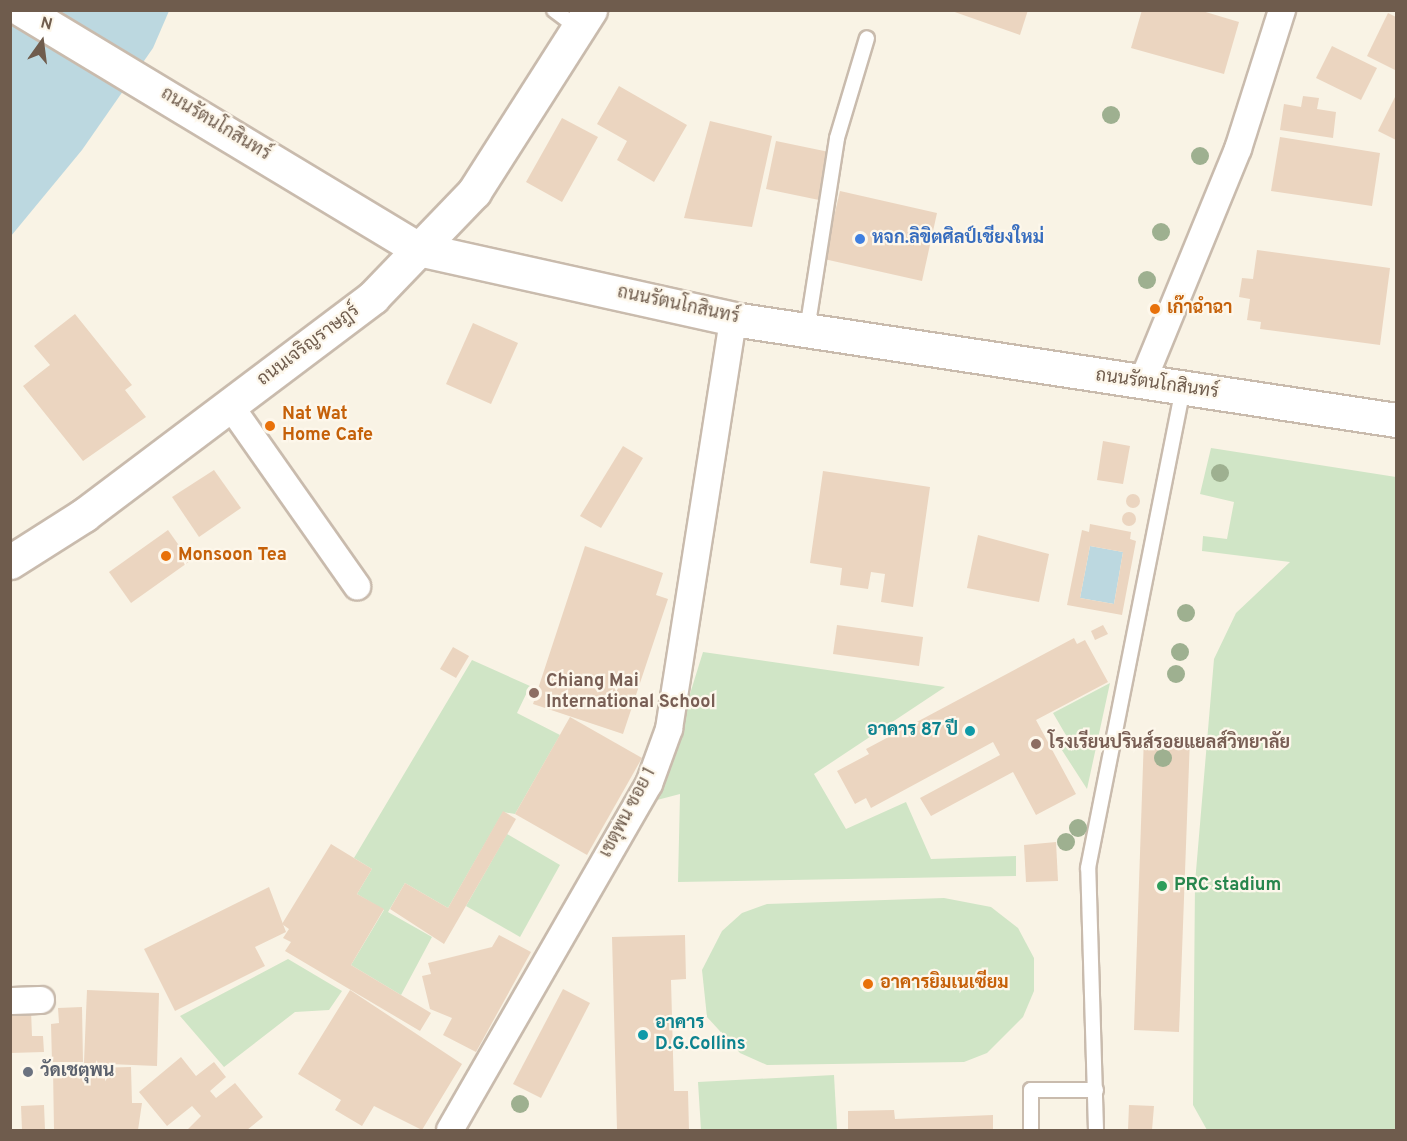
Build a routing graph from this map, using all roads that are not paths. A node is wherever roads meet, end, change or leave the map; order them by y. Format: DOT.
graph roads {
  1 [pos="22,10"];
  2 [pos="1282,10"];
  3 [pos="574,16"];
  4 [pos="867,38"];
  5 [pos="418,249"];
  6 [pos="733,319"];
  7 [pos="807,330"];
  8 [pos="1142,383"];
  9 [pos="1183,389"];
  10 [pos="229,404"];
  11 [pos="1396,420"];
  12 [pos="10,562"];
  13 [pos="357,586"];
  14 [pos="41,1000"];
  15 [pos="10,1001"];
  16 [pos="1096,1090"];
  17 [pos="450,1131"];
  18 [pos="1031,1131"];
  19 [pos="1096,1131"];
  1 -- 5 [label="street, ถนนรัตนโกสินทร์"];
  2 -- 8 [label="street"];
  3 -- 5 [label="street, ถนนเจริญราษฎร์"];
  4 -- 7 [label="lane"];
  5 -- 6 [label="street, ถนนรัตนโกสินทร์"];
  5 -- 10 [label="street, ถนนเจริญราษฎร์"];
  6 -- 7 [label="street, ถนนรัตนโกสินทร์"];
  6 -- 17 [label="street, เชตุพน ซอย 1"];
  7 -- 8 [label="street, ถนนรัตนโกสินทร์"];
  8 -- 9 [label="street, ถนนรัตนโกสินทร์"];
  9 -- 11 [label="street, ถนนรัตนโกสินทร์"];
  9 -- 16 [label="lane"];
  10 -- 12 [label="street, ถนนเจริญราษฎร์"];
  10 -- 13 [label="street"];
  14 -- 15 [label="street"];
  16 -- 18 [label="lane"];
  16 -- 19 [label="lane"];
}
